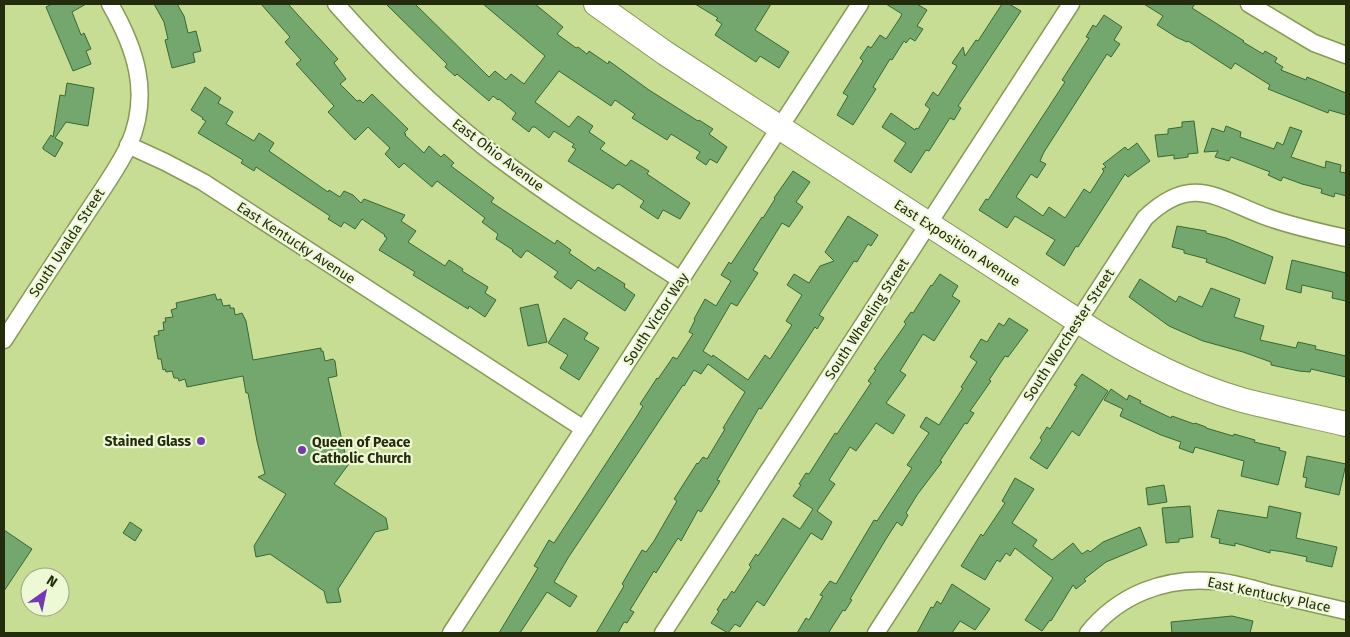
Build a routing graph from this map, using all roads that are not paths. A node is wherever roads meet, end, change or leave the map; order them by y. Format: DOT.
graph roads {
  1 [pos="110,4"];
  2 [pos="336,4"];
  3 [pos="596,4"];
  4 [pos="860,4"];
  5 [pos="1071,4"];
  6 [pos="1250,4"];
  7 [pos="1346,55"];
  8 [pos="779,128"];
  9 [pos="128,145"];
  10 [pos="928,224"];
  11 [pos="1346,238"];
  12 [pos="681,280"];
  13 [pos="1078,321"];
  14 [pos="4,340"];
  15 [pos="1346,424"];
  16 [pos="584,429"];
  17 [pos="1346,611"];
  18 [pos="452,633"];
  19 [pos="663,633"];
  20 [pos="876,633"];
  21 [pos="1088,633"];
  1 -- 9 [label="street"];
  2 -- 12 [label="street, East Ohio Avenue"];
  3 -- 8 [label="street, East Exposition Avenue"];
  4 -- 8 [label="street, South Victor Way"];
  5 -- 10 [label="street, South Wheeling Street"];
  6 -- 7 [label="street"];
  8 -- 10 [label="street, East Exposition Avenue"];
  8 -- 12 [label="street, South Victor Way"];
  9 -- 14 [label="street, South Uvalda Street"];
  9 -- 16 [label="street, East Kentucky Avenue"];
  10 -- 13 [label="street, East Exposition Avenue"];
  10 -- 19 [label="street, South Wheeling Street"];
  11 -- 13 [label="street, South Worchester Street"];
  12 -- 16 [label="street, South Victor Way"];
  13 -- 15 [label="street, East Exposition Avenue"];
  13 -- 20 [label="street, South Worchester Street"];
  16 -- 18 [label="street, South Victor Way"];
  17 -- 21 [label="street, East Kentucky Place"];
}
